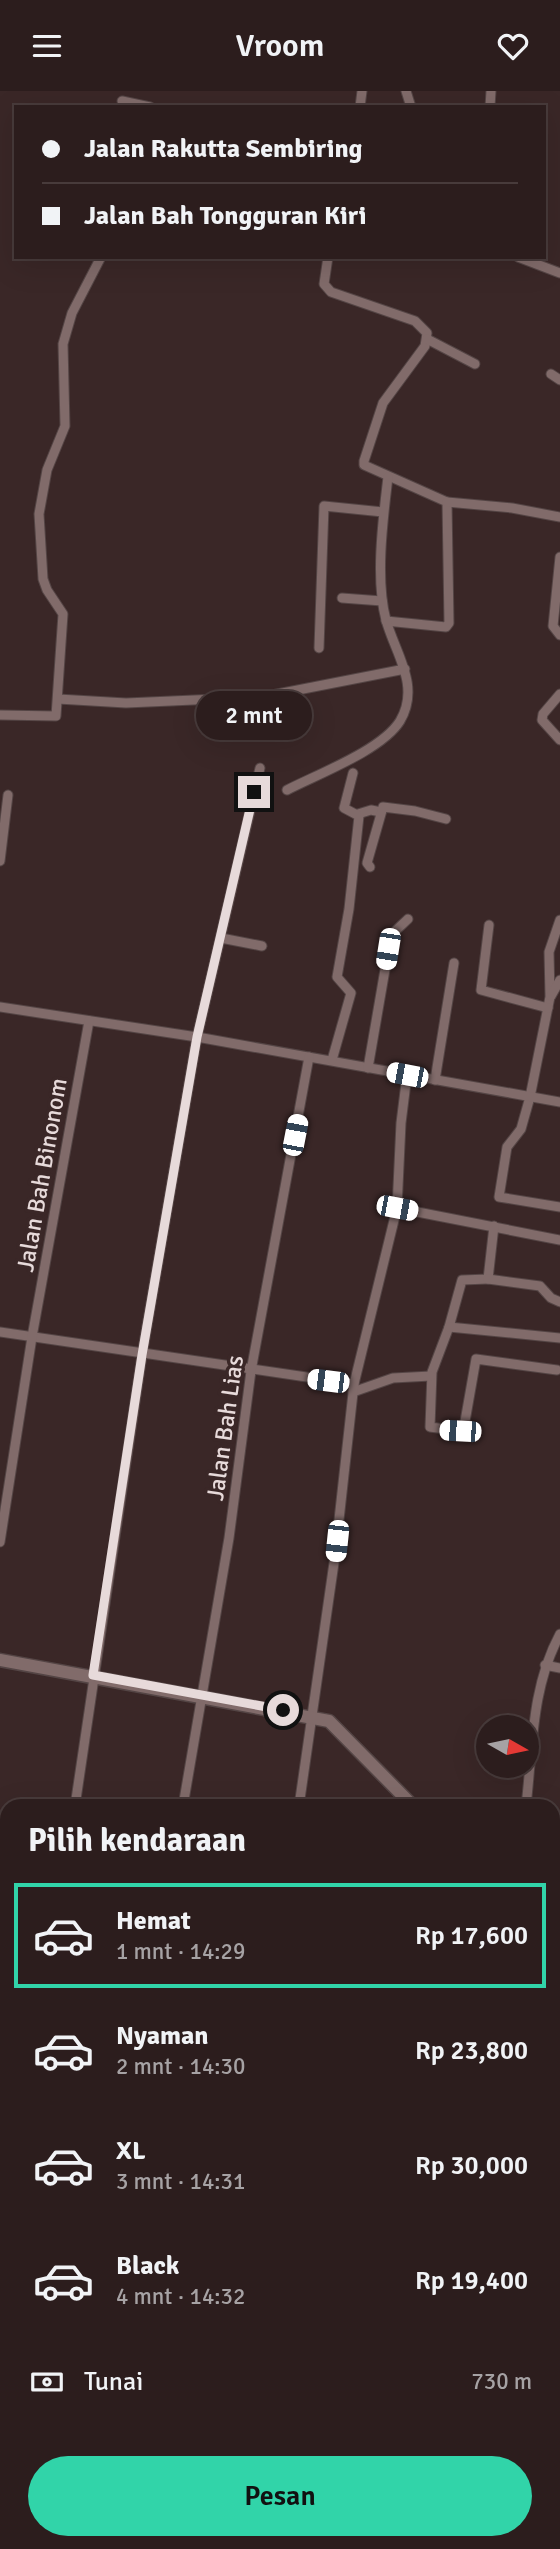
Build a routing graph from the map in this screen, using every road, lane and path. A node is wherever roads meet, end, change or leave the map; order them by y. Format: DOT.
graph roads {
  1 [pos="122,100"];
  2 [pos="142,105"];
  3 [pos="100,259"];
  4 [pos="328,259"];
  5 [pos="523,259"];
  6 [pos="560,273"];
  7 [pos="427,339"];
  8 [pos="475,364"];
  9 [pos="551,374"];
  10 [pos="560,380"];
  11 [pos="388,477"];
  12 [pos="447,502"];
  13 [pos="383,512"];
  14 [pos="560,517"];
  15 [pos="560,557"];
  16 [pos="342,598"];
  17 [pos="382,601"];
  18 [pos="386,621"];
  19 [pos="560,635"];
  20 [pos="319,648"];
  21 [pos="405,669"];
  22 [pos="560,693"];
  23 [pos="58,699"];
  24 [pos="0,715"];
  25 [pos="560,740"];
  26 [pos="260,768"];
  27 [pos="353,773"];
  28 [pos="287,790"];
  29 [pos="8,795"];
  30 [pos="381,812"];
  31 [pos="358,814"];
  32 [pos="446,819"];
  33 [pos="0,860"];
  34 [pos="370,867"];
  35 [pos="408,919"];
  36 [pos="560,920"];
  37 [pos="489,925"];
  38 [pos="220,938"];
  39 [pos="262,946"];
  40 [pos="454,963"];
  41 [pos="560,980"];
  42 [pos="555,994"];
  43 [pos="0,1007"];
  44 [pos="548,1008"];
  45 [pos="89,1021"];
  46 [pos="197,1037"];
  47 [pos="309,1057"];
  48 [pos="332,1060"];
  49 [pos="368,1068"];
  50 [pos="407,1075"];
  51 [pos="435,1080"];
  52 [pos="530,1097"];
  53 [pos="560,1102"];
  54 [pos="560,1207"];
  55 [pos="397,1208"];
  56 [pos="494,1226"];
  57 [pos="560,1240"];
  58 [pos="488,1279"];
  59 [pos="560,1302"];
  60 [pos="449,1327"];
  61 [pos="0,1332"];
  62 [pos="32,1337"];
  63 [pos="560,1338"];
  64 [pos="142,1355"];
  65 [pos="557,1370"];
  66 [pos="251,1371"];
  67 [pos="431,1376"];
  68 [pos="354,1388"];
  69 [pos="0,1542"];
  70 [pos="560,1635"];
  71 [pos="0,1660"];
  72 [pos="545,1665"];
  73 [pos="560,1668"];
  74 [pos="93,1675"];
  75 [pos="200,1695"];
  76 [pos="310,1715"];
  77 [pos="76,1799"];
  78 [pos="184,1799"];
  79 [pos="300,1799"];
  80 [pos="406,1799"];
  81 [pos="527,1799"];
  1 -- 2 [label="street"];
  3 -- 23 [label="street"];
  4 -- 7 [label="street"];
  5 -- 6 [label="street"];
  7 -- 8 [label="street"];
  7 -- 11 [label="street"];
  9 -- 10 [label="street"];
  11 -- 12 [label="street"];
  11 -- 13 [label="street"];
  12 -- 14 [label="street"];
  12 -- 18 [label="street"];
  13 -- 17 [label="street"];
  13 -- 20 [label="street"];
  15 -- 19 [label="street"];
  16 -- 17 [label="street"];
  17 -- 18 [label="street"];
  18 -- 21 [label="street"];
  21 -- 23 [label="street"];
  21 -- 28 [label="street"];
  22 -- 25 [label="street"];
  23 -- 24 [label="street"];
  26 -- 38 [label="street"];
  27 -- 31 [label="street"];
  29 -- 33 [label="street"];
  30 -- 31 [label="street"];
  30 -- 32 [label="street"];
  30 -- 34 [label="street"];
  31 -- 48 [label="street"];
  35 -- 49 [label="street"];
  36 -- 42 [label="street"];
  37 -- 44 [label="street"];
  38 -- 39 [label="street"];
  38 -- 46 [label="street"];
  40 -- 51 [label="street"];
  41 -- 42 [label="street"];
  42 -- 44 [label="street"];
  43 -- 45 [label="street"];
  44 -- 52 [label="street"];
  45 -- 46 [label="street"];
  45 -- 62 [label="street, Jalan Bah Binonom"];
  46 -- 47 [label="street"];
  46 -- 64 [label="street"];
  47 -- 48 [label="street"];
  47 -- 66 [label="street, Jalan Bah Lias"];
  48 -- 49 [label="street"];
  49 -- 50 [label="street"];
  50 -- 51 [label="street"];
  50 -- 55 [label="street"];
  51 -- 52 [label="street"];
  52 -- 53 [label="street"];
  52 -- 54 [label="street"];
  55 -- 56 [label="street"];
  55 -- 68 [label="street"];
  56 -- 57 [label="street"];
  56 -- 58 [label="street"];
  58 -- 59 [label="street"];
  58 -- 60 [label="street"];
  60 -- 63 [label="street"];
  60 -- 67 [label="street"];
  61 -- 62 [label="street"];
  62 -- 64 [label="street"];
  62 -- 69 [label="street, Jalan Bah Binonom"];
  64 -- 66 [label="street"];
  64 -- 74 [label="street"];
  65 -- 67 [label="street"];
  66 -- 68 [label="street"];
  66 -- 75 [label="street, Jalan Bah Lias"];
  67 -- 68 [label="street"];
  68 -- 76 [label="street"];
  70 -- 72 [label="street"];
  71 -- 74 [label="main road"];
  72 -- 73 [label="street"];
  72 -- 81 [label="street"];
  74 -- 75 [label="main road"];
  74 -- 77 [label="street"];
  75 -- 76 [label="main road"];
  75 -- 78 [label="street, Jalan Bah Lias"];
  76 -- 79 [label="street"];
  76 -- 80 [label="main road"];
}
